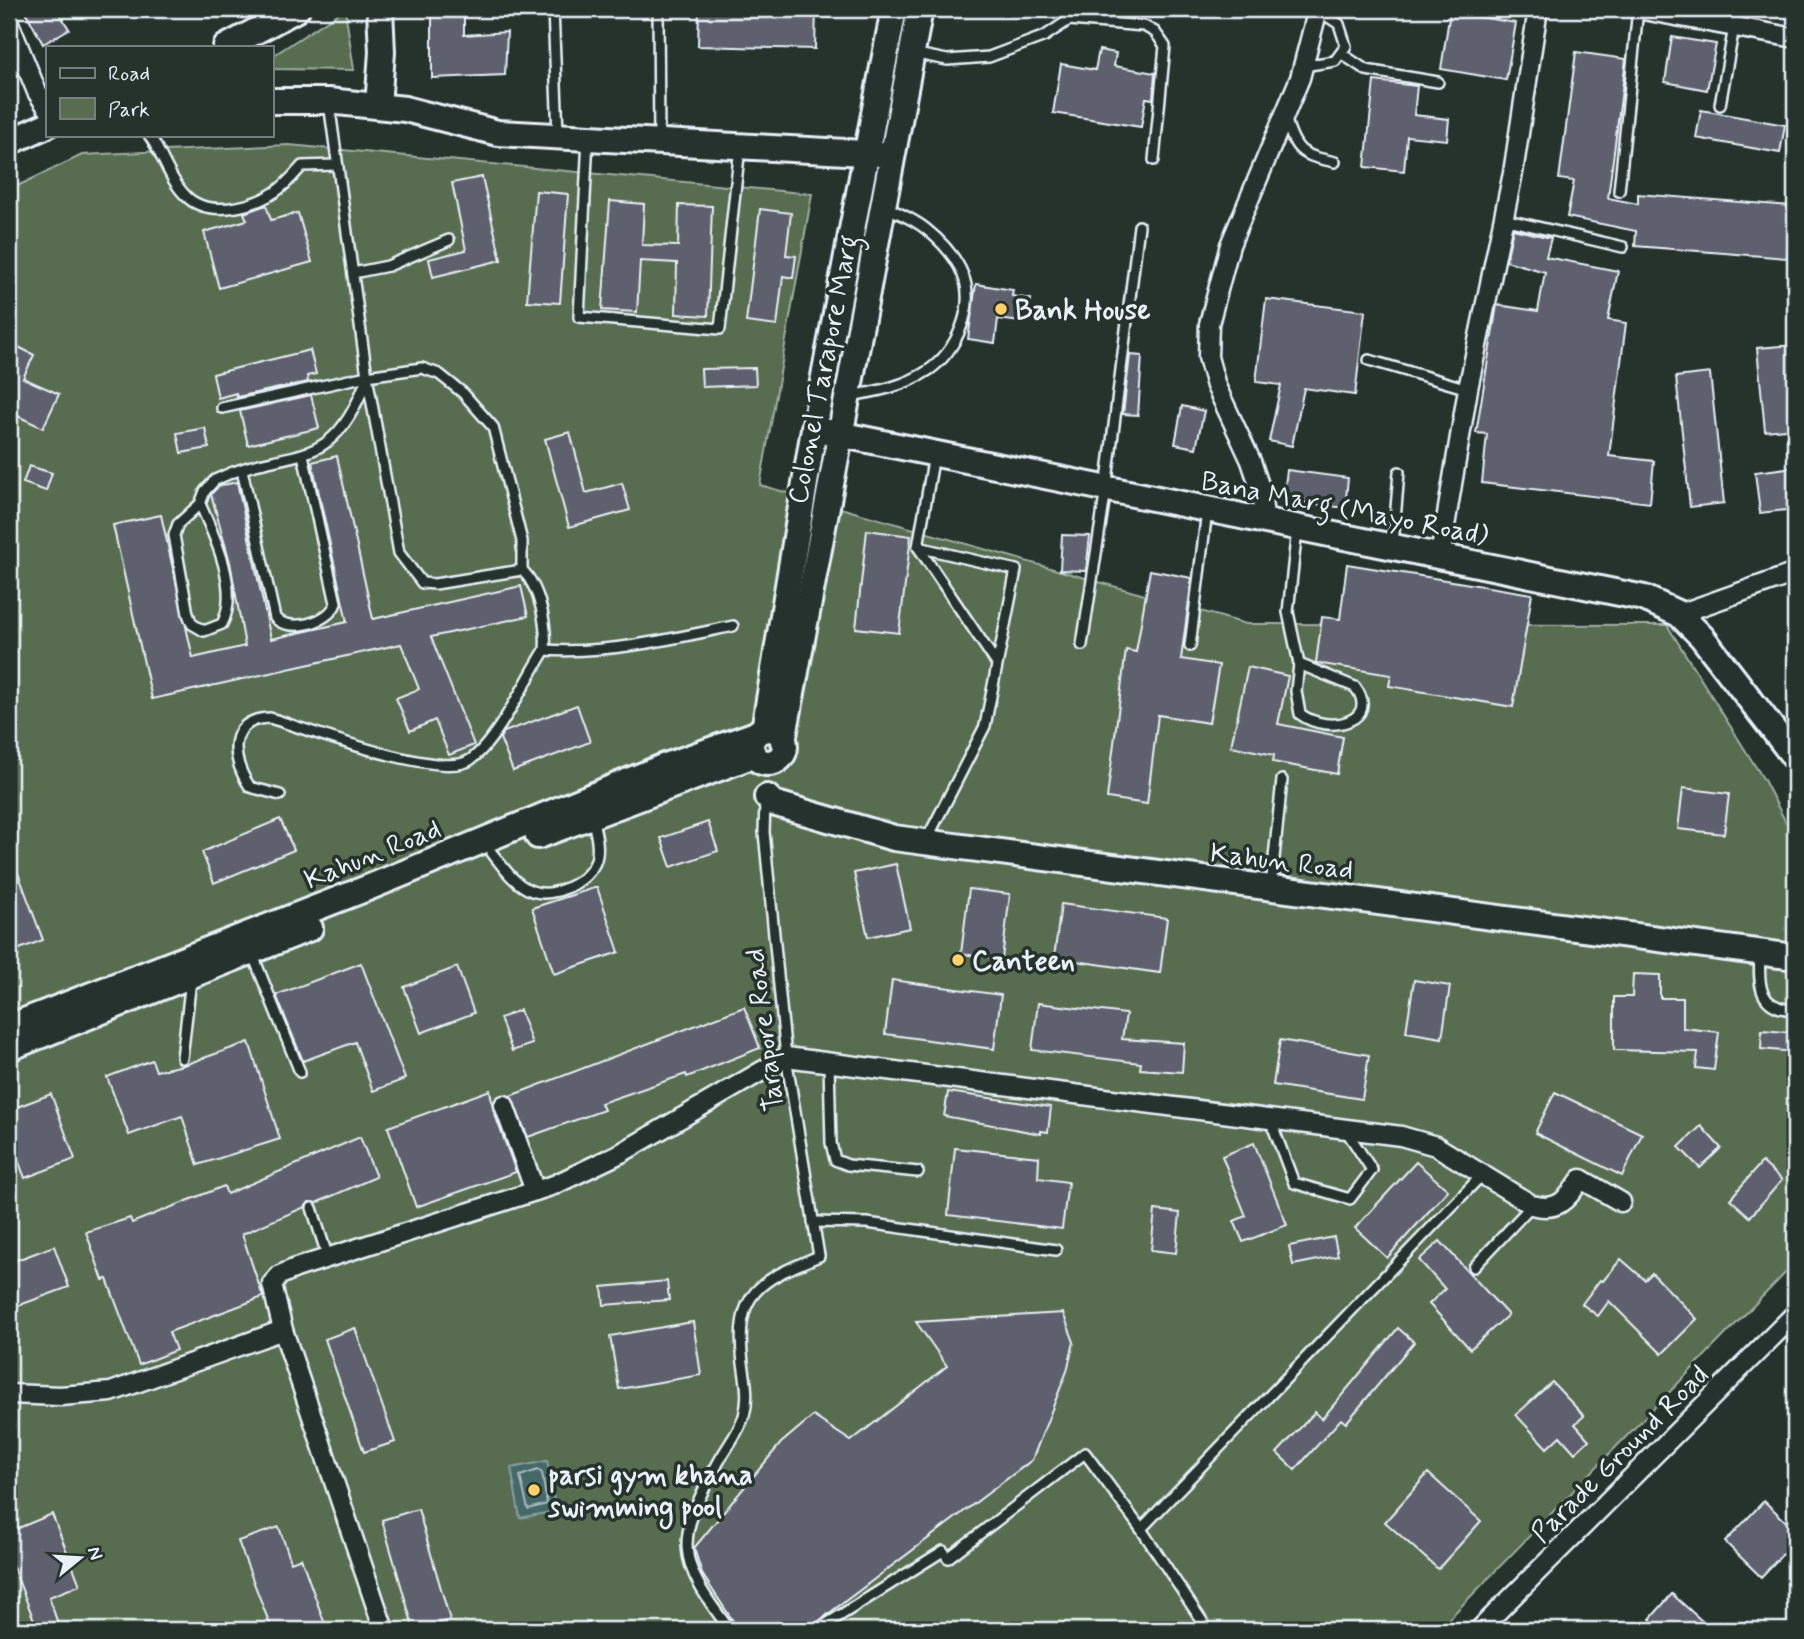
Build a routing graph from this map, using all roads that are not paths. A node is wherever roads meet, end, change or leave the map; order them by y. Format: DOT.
graph roads {
  1 [pos="380,9"];
  2 [pos="553,9"];
  3 [pos="659,9"];
  4 [pos="894,9"];
  5 [pos="920,9"];
  6 [pos="1538,9"];
  7 [pos="1638,9"];
  8 [pos="1318,10"];
  9 [pos="281,13"];
  10 [pos="9,23"];
  11 [pos="1734,27"];
  12 [pos="1795,38"];
  13 [pos="228,46"];
  14 [pos="382,52"];
  15 [pos="911,53"];
  16 [pos="1342,54"];
  17 [pos="1303,66"];
  18 [pos="1438,82"];
  19 [pos="273,101"];
  20 [pos="328,101"];
  21 [pos="1720,105"];
  22 [pos="46,106"];
  23 [pos="378,106"];
  24 [pos="405,109"];
  25 [pos="1284,115"];
  26 [pos="46,125"];
  27 [pos="150,136"];
  28 [pos="558,136"];
  29 [pos="11,137"];
  30 [pos="588,138"];
  31 [pos="659,141"];
  32 [pos="740,146"];
  33 [pos="867,152"];
  34 [pos="892,155"];
  35 [pos="1154,160"];
  36 [pos="1335,163"];
  37 [pos="336,164"];
  38 [pos="1619,191"];
  39 [pos="883,205"];
  40 [pos="1503,219"];
  41 [pos="1139,226"];
  42 [pos="449,240"];
  43 [pos="1623,247"];
  44 [pos="353,272"];
  45 [pos="1369,360"];
  46 [pos="368,376"];
  47 [pos="1468,389"];
  48 [pos="846,396"];
  49 [pos="222,408"];
  50 [pos="814,429"];
  51 [pos="839,435"];
  52 [pos="934,454"];
  53 [pos="303,455"];
  54 [pos="242,470"];
  55 [pos="1399,472"];
  56 [pos="1106,489"];
  57 [pos="200,504"];
  58 [pos="1207,509"];
  59 [pos="1265,521"];
  60 [pos="1298,527"];
  61 [pos="918,547"];
  62 [pos="1392,547"];
  63 [pos="1440,556"];
  64 [pos="522,569"];
  65 [pos="1795,573"];
  66 [pos="1679,614"];
  67 [pos="733,625"];
  68 [pos="1083,645"];
  69 [pos="1190,646"];
  70 [pos="545,650"];
  71 [pos="997,664"];
  72 [pos="1298,664"];
  73 [pos="766,746"];
  74 [pos="1795,758"];
  75 [pos="1282,780"];
  76 [pos="280,795"];
  77 [pos="766,797"];
  78 [pos="592,815"];
  79 [pos="925,843"];
  80 [pos="492,853"];
  81 [pos="1271,888"];
  82 [pos="252,952"];
  83 [pos="1760,953"];
  84 [pos="1795,957"];
  85 [pos="191,974"];
  86 [pos="1795,1010"];
  87 [pos="9,1027"];
  88 [pos="9,1048"];
  89 [pos="786,1057"];
  90 [pos="182,1058"];
  91 [pos="829,1063"];
  92 [pos="300,1072"];
  93 [pos="504,1105"];
  94 [pos="1270,1119"];
  95 [pos="1345,1128"];
  96 [pos="918,1172"];
  97 [pos="1482,1175"];
  98 [pos="535,1191"];
  99 [pos="1621,1202"];
  100 [pos="1532,1205"];
  101 [pos="312,1208"];
  102 [pos="813,1222"];
  103 [pos="1056,1251"];
  104 [pos="328,1258"];
  105 [pos="1474,1267"];
  106 [pos="1791,1326"];
  107 [pos="283,1330"];
  108 [pos="9,1394"];
  109 [pos="1141,1530"];
  110 [pos="1489,1627"];
  111 [pos="384,1630"];
  112 [pos="730,1630"];
  113 [pos="817,1630"];
  114 [pos="1208,1630"];
  1 -- 14 [label="street"];
  2 -- 28 [label="lane"];
  3 -- 31 [label="lane"];
  4 -- 33 [label="street, Colonel Tarapore Marg"];
  5 -- 15 [label="street, Colonel Tarapore Marg"];
  6 -- 40 [label="street"];
  7 -- 11 [label="street"];
  7 -- 38 [label="lane"];
  8 -- 16 [label="lane"];
  8 -- 17 [label="street"];
  9 -- 13 [label="street"];
  10 -- 22 [label="street"];
  11 -- 12 [label="street"];
  11 -- 21 [label="lane"];
  14 -- 23 [label="street"];
  14 -- 24 [label="street"];
  15 -- 34 [label="street, Colonel Tarapore Marg"];
  15 -- 35 [label="lane"];
  16 -- 17 [label="lane"];
  16 -- 18 [label="lane"];
  17 -- 25 [label="street"];
  19 -- 20 [label="street"];
  20 -- 23 [label="street"];
  20 -- 37 [label="lane"];
  23 -- 24 [label="street"];
  24 -- 28 [label="street"];
  25 -- 36 [label="lane"];
  25 -- 59 [label="street"];
  26 -- 29 [label="street"];
  27 -- 37 [label="lane"];
  28 -- 30 [label="street"];
  30 -- 31 [label="street"];
  30 -- 32 [label="lane"];
  31 -- 32 [label="street"];
  32 -- 33 [label="street"];
  33 -- 34 [label="street"];
  33 -- 50 [label="street, Colonel Tarapore Marg"];
  34 -- 39 [label="street, Colonel Tarapore Marg"];
  37 -- 44 [label="lane"];
  39 -- 48 [label="street, Colonel Tarapore Marg"];
  39 -- 48 [label="lane"];
  40 -- 43 [label="lane"];
  40 -- 47 [label="street"];
  41 -- 56 [label="lane"];
  42 -- 44 [label="lane"];
  44 -- 46 [label="lane"];
  45 -- 47 [label="lane"];
  46 -- 49 [label="lane"];
  46 -- 53 [label="lane"];
  46 -- 64 [label="lane"];
  46 -- 64 [label="lane"];
  47 -- 63 [label="street"];
  48 -- 51 [label="street, Colonel Tarapore Marg"];
  50 -- 51 [label="street, Bana Marg (Mayo Road)"];
  50 -- 73 [label="street, Colonel Tarapore Marg"];
  51 -- 52 [label="street, Bana Marg (Mayo Road)"];
  51 -- 73 [label="street, Colonel Tarapore Marg"];
  52 -- 56 [label="street, Bana Marg (Mayo Road)"];
  52 -- 61 [label="lane"];
  53 -- 54 [label="lane"];
  53 -- 54 [label="lane"];
  54 -- 57 [label="lane"];
  55 -- 62 [label="lane"];
  56 -- 58 [label="street, Bana Marg (Mayo Road)"];
  56 -- 68 [label="lane"];
  57 -- 57 [label="lane"];
  58 -- 59 [label="street, Bana Marg (Mayo Road)"];
  58 -- 69 [label="lane"];
  59 -- 60 [label="street, Bana Marg (Mayo Road)"];
  60 -- 62 [label="street, Bana Marg (Mayo Road)"];
  60 -- 72 [label="lane"];
  61 -- 71 [label="lane"];
  61 -- 71 [label="lane"];
  62 -- 63 [label="street, Bana Marg (Mayo Road)"];
  63 -- 66 [label="street, Bana Marg (Mayo Road)"];
  64 -- 70 [label="lane"];
  65 -- 66 [label="street"];
  66 -- 74 [label="street, Bana Marg (Mayo Road)"];
  67 -- 70 [label="lane"];
  70 -- 76 [label="lane"];
  71 -- 79 [label="lane"];
  72 -- 72 [label="lane"];
  73 -- 77 [label="street"];
  73 -- 78 [label="street, Kahun Road"];
  73 -- 87 [label="street, Kahun Road"];
  75 -- 81 [label="lane"];
  77 -- 79 [label="street, Kahun Road"];
  77 -- 89 [label="lane, Tarapore Road"];
  78 -- 80 [label="street, Kahun Road"];
  78 -- 80 [label="lane"];
  79 -- 81 [label="street, Kahun Road"];
  80 -- 82 [label="street, Kahun Road"];
  81 -- 83 [label="street, Kahun Road"];
  82 -- 85 [label="street, Kahun Road"];
  82 -- 92 [label="lane"];
  83 -- 84 [label="street, Kahun Road"];
  83 -- 86 [label="lane"];
  85 -- 88 [label="street, Kahun Road"];
  85 -- 90 [label="lane"];
  89 -- 91 [label="street"];
  89 -- 98 [label="street"];
  89 -- 102 [label="lane, Tarapore Road"];
  91 -- 94 [label="street"];
  91 -- 96 [label="lane"];
  93 -- 98 [label="street"];
  94 -- 95 [label="street"];
  94 -- 95 [label="lane"];
  95 -- 97 [label="street"];
  97 -- 100 [label="street"];
  97 -- 109 [label="lane"];
  98 -- 104 [label="street"];
  99 -- 100 [label="street"];
  100 -- 105 [label="lane"];
  101 -- 104 [label="lane"];
  102 -- 103 [label="lane"];
  102 -- 112 [label="lane, Tarapore Road"];
  104 -- 107 [label="street"];
  106 -- 110 [label="street, Parade Ground Road"];
  107 -- 108 [label="street"];
  107 -- 111 [label="street"];
  109 -- 113 [label="lane"];
  109 -- 114 [label="lane"];
}
